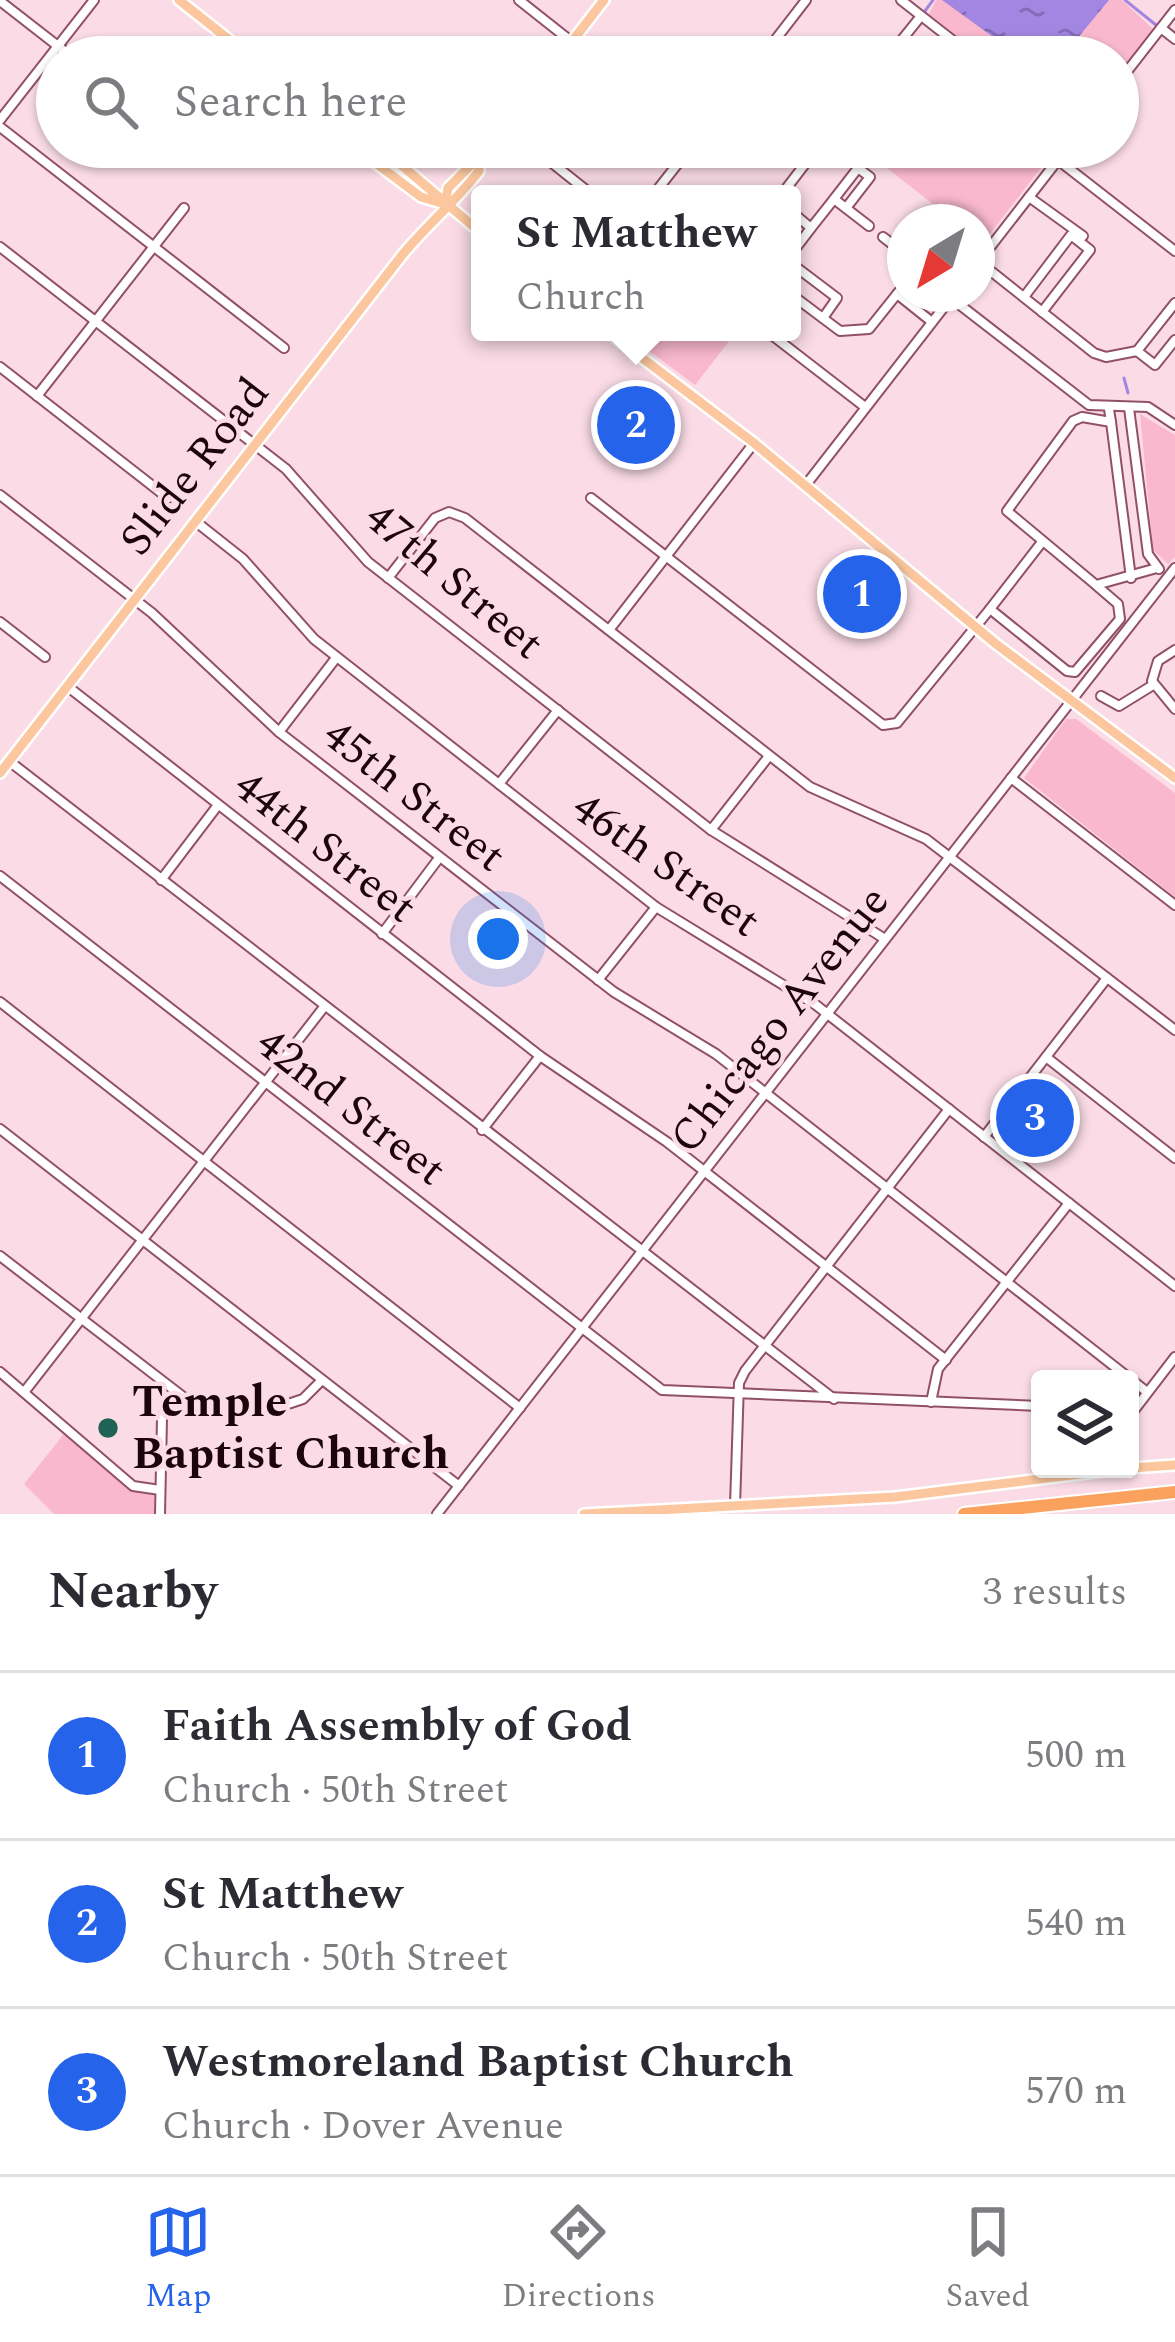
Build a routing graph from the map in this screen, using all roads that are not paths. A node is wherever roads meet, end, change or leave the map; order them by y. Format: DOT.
graph roads {
  1 [pos="94,0"];
  2 [pos="179,0"];
  3 [pos="519,0"];
  4 [pos="604,0"];
  5 [pos="806,0"];
  6 [pos="901,0"];
  7 [pos="0,1"];
  8 [pos="1175,10"];
  9 [pos="921,16"];
  10 [pos="1161,28"];
  11 [pos="45,36"];
  12 [pos="66,36"];
  13 [pos="224,36"];
  14 [pos="564,36"];
  15 [pos="577,36"];
  16 [pos="778,36"];
  17 [pos="905,36"];
  18 [pos="947,36"];
  19 [pos="1175,39"];
  20 [pos="1139,56"];
  21 [pos="36,75"];
  22 [pos="0,123"];
  23 [pos="36,152"];
  24 [pos="56,168"];
  25 [pos="382,168"];
  26 [pos="404,168"];
  27 [pos="464,168"];
  28 [pos="1052,168"];
  29 [pos="1068,168"];
  30 [pos="1029,197"];
  31 [pos="834,199"];
  32 [pos="445,204"];
  33 [pos="184,208"];
  34 [pos="846,208"];
  35 [pos="801,219"];
  36 [pos="471,225"];
  37 [pos="869,226"];
  38 [pos="811,227"];
  39 [pos="1082,236"];
  40 [pos="883,237"];
  41 [pos="887,240"];
  42 [pos="801,241"];
  43 [pos="995,241"];
  44 [pos="0,247"];
  45 [pos="154,247"];
  46 [pos="1175,251"];
  47 [pos="801,272"];
  48 [pos="995,274"];
  49 [pos="1024,297"];
  50 [pos="801,302"];
  51 [pos="1175,303"];
  52 [pos="887,306"];
  53 [pos="1042,311"];
  54 [pos="920,312"];
  55 [pos="940,312"];
  56 [pos="972,312"];
  57 [pos="823,318"];
  58 [pos="96,322"];
  59 [pos="932,322"];
  60 [pos="1175,340"];
  61 [pos="620,341"];
  62 [pos="780,341"];
  63 [pos="284,348"];
  64 [pos="1137,351"];
  65 [pos="0,367"];
  66 [pos="38,396"];
  67 [pos="865,407"];
  68 [pos="1129,407"];
  69 [pos="1109,409"];
  70 [pos="1111,422"];
  71 [pos="1175,425"];
  72 [pos="754,443"];
  73 [pos="254,446"];
  74 [pos="805,486"];
  75 [pos="0,495"];
  76 [pos="591,497"];
  77 [pos="168,498"];
  78 [pos="195,521"];
  79 [pos="1042,542"];
  80 [pos="666,557"];
  81 [pos="1157,568"];
  82 [pos="1172,573"];
  83 [pos="388,578"];
  84 [pos="1131,578"];
  85 [pos="1096,585"];
  86 [pos="134,599"];
  87 [pos="990,609"];
  88 [pos="0,622"];
  89 [pos="974,627"];
  90 [pos="609,630"];
  91 [pos="1175,650"];
  92 [pos="45,657"];
  93 [pos="337,657"];
  94 [pos="1067,671"];
  95 [pos="1153,685"];
  96 [pos="67,686"];
  97 [pos="1054,688"];
  98 [pos="1101,695"];
  99 [pos="1071,701"];
  100 [pos="1175,709"];
  101 [pos="557,710"];
  102 [pos="279,732"];
  103 [pos="770,755"];
  104 [pos="9,761"];
  105 [pos="0,773"];
  106 [pos="1011,778"];
  107 [pos="1175,778"];
  108 [pos="499,784"];
  109 [pos="218,806"];
  110 [pos="712,830"];
  111 [pos="950,856"];
  112 [pos="440,858"];
  113 [pos="0,876"];
  114 [pos="160,880"];
  115 [pos="1175,905"];
  116 [pos="656,907"];
  117 [pos="382,934"];
  118 [pos="885,939"];
  119 [pos="1108,978"];
  120 [pos="598,980"];
  121 [pos="0,1002"];
  122 [pos="324,1007"];
  123 [pos="827,1013"];
  124 [pos="1175,1030"];
  125 [pos="540,1056"];
  126 [pos="1046,1057"];
  127 [pos="266,1083"];
  128 [pos="765,1092"];
  129 [pos="949,1109"];
  130 [pos="0,1129"];
  131 [pos="482,1130"];
  132 [pos="984,1137"];
  133 [pos="1175,1158"];
  134 [pos="204,1162"];
  135 [pos="704,1171"];
  136 [pos="887,1188"];
  137 [pos="1069,1203"];
  138 [pos="143,1240"];
  139 [pos="643,1250"];
  140 [pos="0,1256"];
  141 [pos="825,1266"];
  142 [pos="1006,1282"];
  143 [pos="1175,1286"];
  144 [pos="81,1319"];
  145 [pos="581,1329"];
  146 [pos="764,1345"];
  147 [pos="1175,1357"];
  148 [pos="946,1360"];
  149 [pos="0,1372"];
  150 [pos="322,1380"];
  151 [pos="25,1391"];
  152 [pos="1147,1392"];
  153 [pos="176,1393"];
  154 [pos="739,1396"];
  155 [pos="834,1399"];
  156 [pos="1139,1401"];
  157 [pos="931,1402"];
  158 [pos="1031,1406"];
  159 [pos="520,1408"];
  160 [pos="1175,1465"];
  161 [pos="1139,1466"];
  162 [pos="1048,1478"];
  163 [pos="459,1486"];
  164 [pos="160,1490"];
  165 [pos="1175,1492"];
  166 [pos="735,1506"];
  167 [pos="160,1514"];
  168 [pos="437,1514"];
  169 [pos="584,1514"];
  170 [pos="964,1514"];
  1 -- 12 [label="street"];
  2 -- 13 [label="main road"];
  3 -- 14 [label="street"];
  4 -- 15 [label="main road"];
  5 -- 16 [label="street"];
  6 -- 9 [label="street"];
  7 -- 11 [label="street"];
  8 -- 10 [label="street"];
  9 -- 17 [label="street"];
  9 -- 18 [label="street"];
  10 -- 19 [label="street"];
  10 -- 20 [label="street"];
  21 -- 22 [label="street"];
  22 -- 23 [label="street"];
  24 -- 45 [label="street"];
  25 -- 32 [label="main road"];
  26 -- 32 [label="main road"];
  27 -- 32 [label="main road, Slide Road"];
  28 -- 30 [label="street"];
  29 -- 46 [label="street"];
  30 -- 39 [label="street"];
  30 -- 43 [label="street"];
  31 -- 34 [label="street"];
  31 -- 34 [label="street"];
  31 -- 38 [label="street"];
  32 -- 36 [label="main road"];
  32 -- 73 [label="main road, Slide Road"];
  33 -- 45 [label="street"];
  34 -- 37 [label="street"];
  35 -- 38 [label="street"];
  38 -- 42 [label="street"];
  40 -- 41 [label="street"];
  44 -- 58 [label="street, 47th Street"];
  45 -- 58 [label="street"];
  45 -- 63 [label="street"];
  47 -- 57 [label="street"];
  48 -- 49 [label="street"];
  49 -- 53 [label="street"];
  49 -- 53 [label="street"];
  50 -- 57 [label="street"];
  51 -- 64 [label="street"];
  52 -- 57 [label="street"];
  53 -- 64 [label="street"];
  54 -- 59 [label="street"];
  55 -- 59 [label="street"];
  56 -- 69 [label="street"];
  58 -- 66 [label="street"];
  58 -- 73 [label="street, 47th Street"];
  59 -- 67 [label="street"];
  60 -- 64 [label="street"];
  61 -- 72 [label="main road"];
  62 -- 67 [label="street"];
  65 -- 66 [label="street"];
  66 -- 77 [label="street"];
  67 -- 74 [label="street"];
  68 -- 69 [label="street"];
  68 -- 71 [label="street"];
  68 -- 81 [label="street"];
  69 -- 70 [label="street"];
  70 -- 79 [label="street"];
  70 -- 84 [label="street"];
  72 -- 74 [label="main road"];
  72 -- 80 [label="street"];
  73 -- 78 [label="main road, Slide Road"];
  73 -- 83 [label="street, 47th Street"];
  74 -- 89 [label="main road"];
  75 -- 86 [label="street, 45th Street"];
  76 -- 80 [label="street"];
  78 -- 86 [label="main road, Slide Road"];
  78 -- 93 [label="street, 46th Street"];
  79 -- 85 [label="street"];
  79 -- 87 [label="street"];
  80 -- 89 [label="street"];
  80 -- 90 [label="street"];
  81 -- 82 [label="street"];
  81 -- 84 [label="street"];
  82 -- 99 [label="street, Chicago Avenue"];
  83 -- 90 [label="street"];
  83 -- 101 [label="street, 47th Street"];
  84 -- 85 [label="street"];
  85 -- 94 [label="street"];
  86 -- 96 [label="main road, Slide Road"];
  86 -- 102 [label="street, 45th Street"];
  87 -- 89 [label="street"];
  87 -- 94 [label="street"];
  88 -- 92 [label="street"];
  89 -- 97 [label="main road"];
  90 -- 103 [label="street"];
  91 -- 95 [label="street"];
  93 -- 102 [label="street"];
  93 -- 108 [label="street, 46th Street"];
  94 -- 97 [label="street"];
  95 -- 98 [label="street"];
  95 -- 100 [label="street"];
  96 -- 104 [label="main road, Slide Road"];
  96 -- 109 [label="street, 44th Street"];
  97 -- 99 [label="main road"];
  99 -- 106 [label="street, Chicago Avenue"];
  99 -- 107 [label="main road"];
  101 -- 108 [label="street"];
  101 -- 110 [label="street, 47th Street"];
  102 -- 112 [label="street, 45th Street"];
  103 -- 110 [label="street"];
  103 -- 111 [label="street"];
  104 -- 105 [label="main road, Slide Road"];
  104 -- 114 [label="street"];
  106 -- 111 [label="street, Chicago Avenue"];
  106 -- 115 [label="street"];
  108 -- 116 [label="street, 46th Street"];
  109 -- 114 [label="street"];
  109 -- 117 [label="street, 44th Street"];
  110 -- 118 [label="street, 47th Street"];
  111 -- 118 [label="street, Chicago Avenue"];
  111 -- 119 [label="street"];
  112 -- 117 [label="street"];
  112 -- 120 [label="street, 45th Street"];
  113 -- 127 [label="street, 42nd Street"];
  114 -- 122 [label="street"];
  116 -- 120 [label="street"];
  116 -- 123 [label="street, 46th Street"];
  117 -- 125 [label="street, 44th Street"];
  118 -- 123 [label="street, Chicago Avenue"];
  119 -- 124 [label="street"];
  119 -- 126 [label="street"];
  120 -- 128 [label="street, 45th Street"];
  121 -- 134 [label="street"];
  122 -- 127 [label="street"];
  122 -- 131 [label="street"];
  123 -- 128 [label="street, Chicago Avenue"];
  123 -- 129 [label="street, 46th Street"];
  125 -- 131 [label="street"];
  125 -- 135 [label="street, 44th Street"];
  126 -- 132 [label="street"];
  126 -- 133 [label="street"];
  127 -- 134 [label="street"];
  127 -- 145 [label="street, 42nd Street"];
  128 -- 135 [label="street, Chicago Avenue"];
  128 -- 136 [label="street, 45th Street"];
  129 -- 132 [label="street, 46th Street"];
  129 -- 136 [label="street"];
  130 -- 138 [label="street"];
  131 -- 139 [label="street"];
  132 -- 137 [label="street, 46th Street"];
  134 -- 138 [label="street"];
  134 -- 159 [label="street"];
  135 -- 139 [label="street, Chicago Avenue"];
  135 -- 141 [label="street, 44th Street"];
  136 -- 141 [label="street"];
  136 -- 142 [label="street, 45th Street"];
  137 -- 142 [label="street"];
  137 -- 143 [label="street, 46th Street"];
  138 -- 144 [label="street"];
  138 -- 150 [label="street"];
  139 -- 145 [label="street, Chicago Avenue"];
  139 -- 146 [label="street"];
  140 -- 144 [label="street"];
  141 -- 146 [label="street"];
  141 -- 148 [label="street, 44th Street"];
  142 -- 148 [label="street"];
  142 -- 152 [label="street, 45th Street"];
  144 -- 151 [label="street"];
  144 -- 153 [label="street"];
  145 -- 154 [label="street, 42nd Street"];
  145 -- 159 [label="street, Chicago Avenue"];
  146 -- 154 [label="street"];
  146 -- 155 [label="street"];
  147 -- 152 [label="street"];
  148 -- 157 [label="street"];
  149 -- 151 [label="street"];
  150 -- 153 [label="street"];
  150 -- 163 [label="street"];
  151 -- 164 [label="street"];
  152 -- 156 [label="street"];
  153 -- 164 [label="street"];
  154 -- 155 [label="street"];
  154 -- 166 [label="street"];
  155 -- 157 [label="street"];
  157 -- 158 [label="street"];
  159 -- 163 [label="street, Chicago Avenue"];
  160 -- 161 [label="main road"];
  162 -- 166 [label="main road"];
  163 -- 168 [label="street, Chicago Avenue"];
  164 -- 167 [label="street"];
  165 -- 170 [label="highway"];
  166 -- 169 [label="main road"];
}
